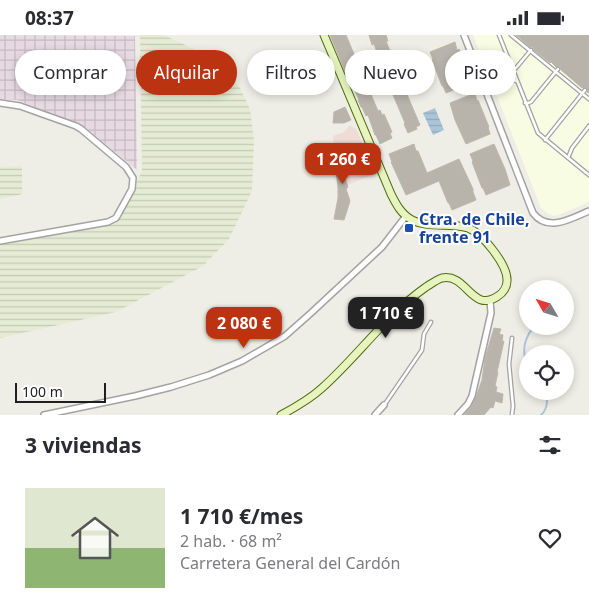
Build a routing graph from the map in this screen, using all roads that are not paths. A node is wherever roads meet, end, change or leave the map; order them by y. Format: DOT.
graph roads {
  1 [pos="324,35"];
  2 [pos="464,35"];
  3 [pos="499,35"];
  4 [pos="511,35"];
  5 [pos="505,50"];
  6 [pos="531,50"];
  7 [pos="516,68"];
  8 [pos="558,69"];
  9 [pos="516,81"];
  10 [pos="585,90"];
  11 [pos="588,99"];
  12 [pos="0,103"];
  13 [pos="525,103"];
  14 [pos="589,126"];
  15 [pos="546,140"];
  16 [pos="568,158"];
  17 [pos="589,174"];
  18 [pos="589,211"];
  19 [pos="406,216"];
  20 [pos="0,241"];
  21 [pos="490,300"];
  22 [pos="431,322"];
  23 [pos="512,337"];
  24 [pos="384,405"];
  25 [pos="44,415"];
  26 [pos="281,415"];
  27 [pos="375,415"];
  28 [pos="458,415"];
  29 [pos="512,415"];
  1 -- 19 [label="street"];
  2 -- 18 [label="street"];
  3 -- 5 [label="lane"];
  4 -- 11 [label="lane"];
  6 -- 7 [label="lane"];
  8 -- 13 [label="lane"];
  9 -- 13 [label="lane"];
  10 -- 15 [label="lane"];
  12 -- 20 [label="street"];
  13 -- 15 [label="lane"];
  14 -- 16 [label="lane"];
  15 -- 16 [label="lane"];
  16 -- 17 [label="lane"];
  19 -- 21 [label="street"];
  19 -- 25 [label="street"];
  21 -- 26 [label="street"];
  21 -- 28 [label="street"];
  22 -- 24 [label="lane"];
  23 -- 29 [label="lane"];
  24 -- 27 [label="street"];
}
